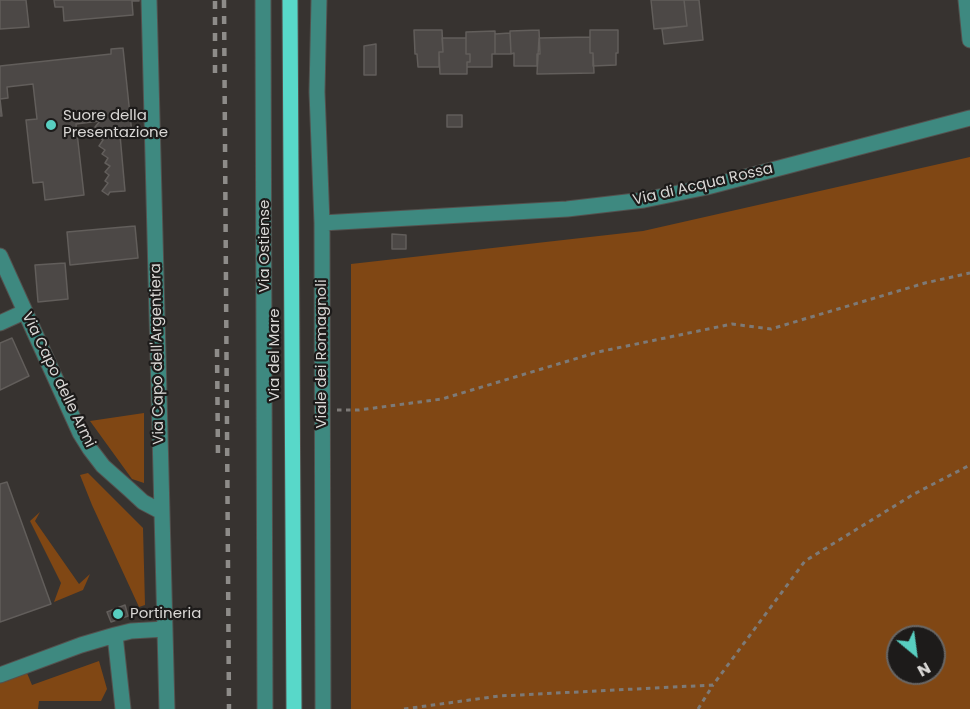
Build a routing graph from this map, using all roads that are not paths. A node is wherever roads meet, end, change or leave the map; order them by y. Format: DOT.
graph roads {
  1 [pos="149,0"];
  2 [pos="263,0"];
  3 [pos="290,0"];
  4 [pos="319,0"];
  5 [pos="966,0"];
  6 [pos="970,40"];
  7 [pos="970,118"];
  8 [pos="322,223"];
  9 [pos="0,256"];
  10 [pos="24,312"];
  11 [pos="0,323"];
  12 [pos="162,512"];
  13 [pos="165,629"];
  14 [pos="115,635"];
  15 [pos="0,675"];
  16 [pos="123,709"];
  17 [pos="167,709"];
  18 [pos="266,709"];
  19 [pos="294,709"];
  20 [pos="323,709"];
  1 -- 12 [label="street, Via Capo dell'Argentiera"];
  2 -- 18 [label="street, Via Ostiense"];
  3 -- 19 [label="main road, Via del Mare"];
  4 -- 8 [label="street, Viale dei Romagnoli"];
  5 -- 6 [label="street"];
  7 -- 8 [label="street, Via di Acqua Rossa"];
  8 -- 20 [label="street, Viale dei Romagnoli"];
  9 -- 10 [label="street, Via Capo delle Armi"];
  10 -- 11 [label="street"];
  10 -- 12 [label="street, Via Capo delle Armi"];
  12 -- 13 [label="street, Via Capo dell'Argentiera"];
  13 -- 14 [label="street"];
  13 -- 17 [label="street, Via Capo dell'Argentiera"];
  14 -- 15 [label="street"];
  14 -- 16 [label="street"];
}
